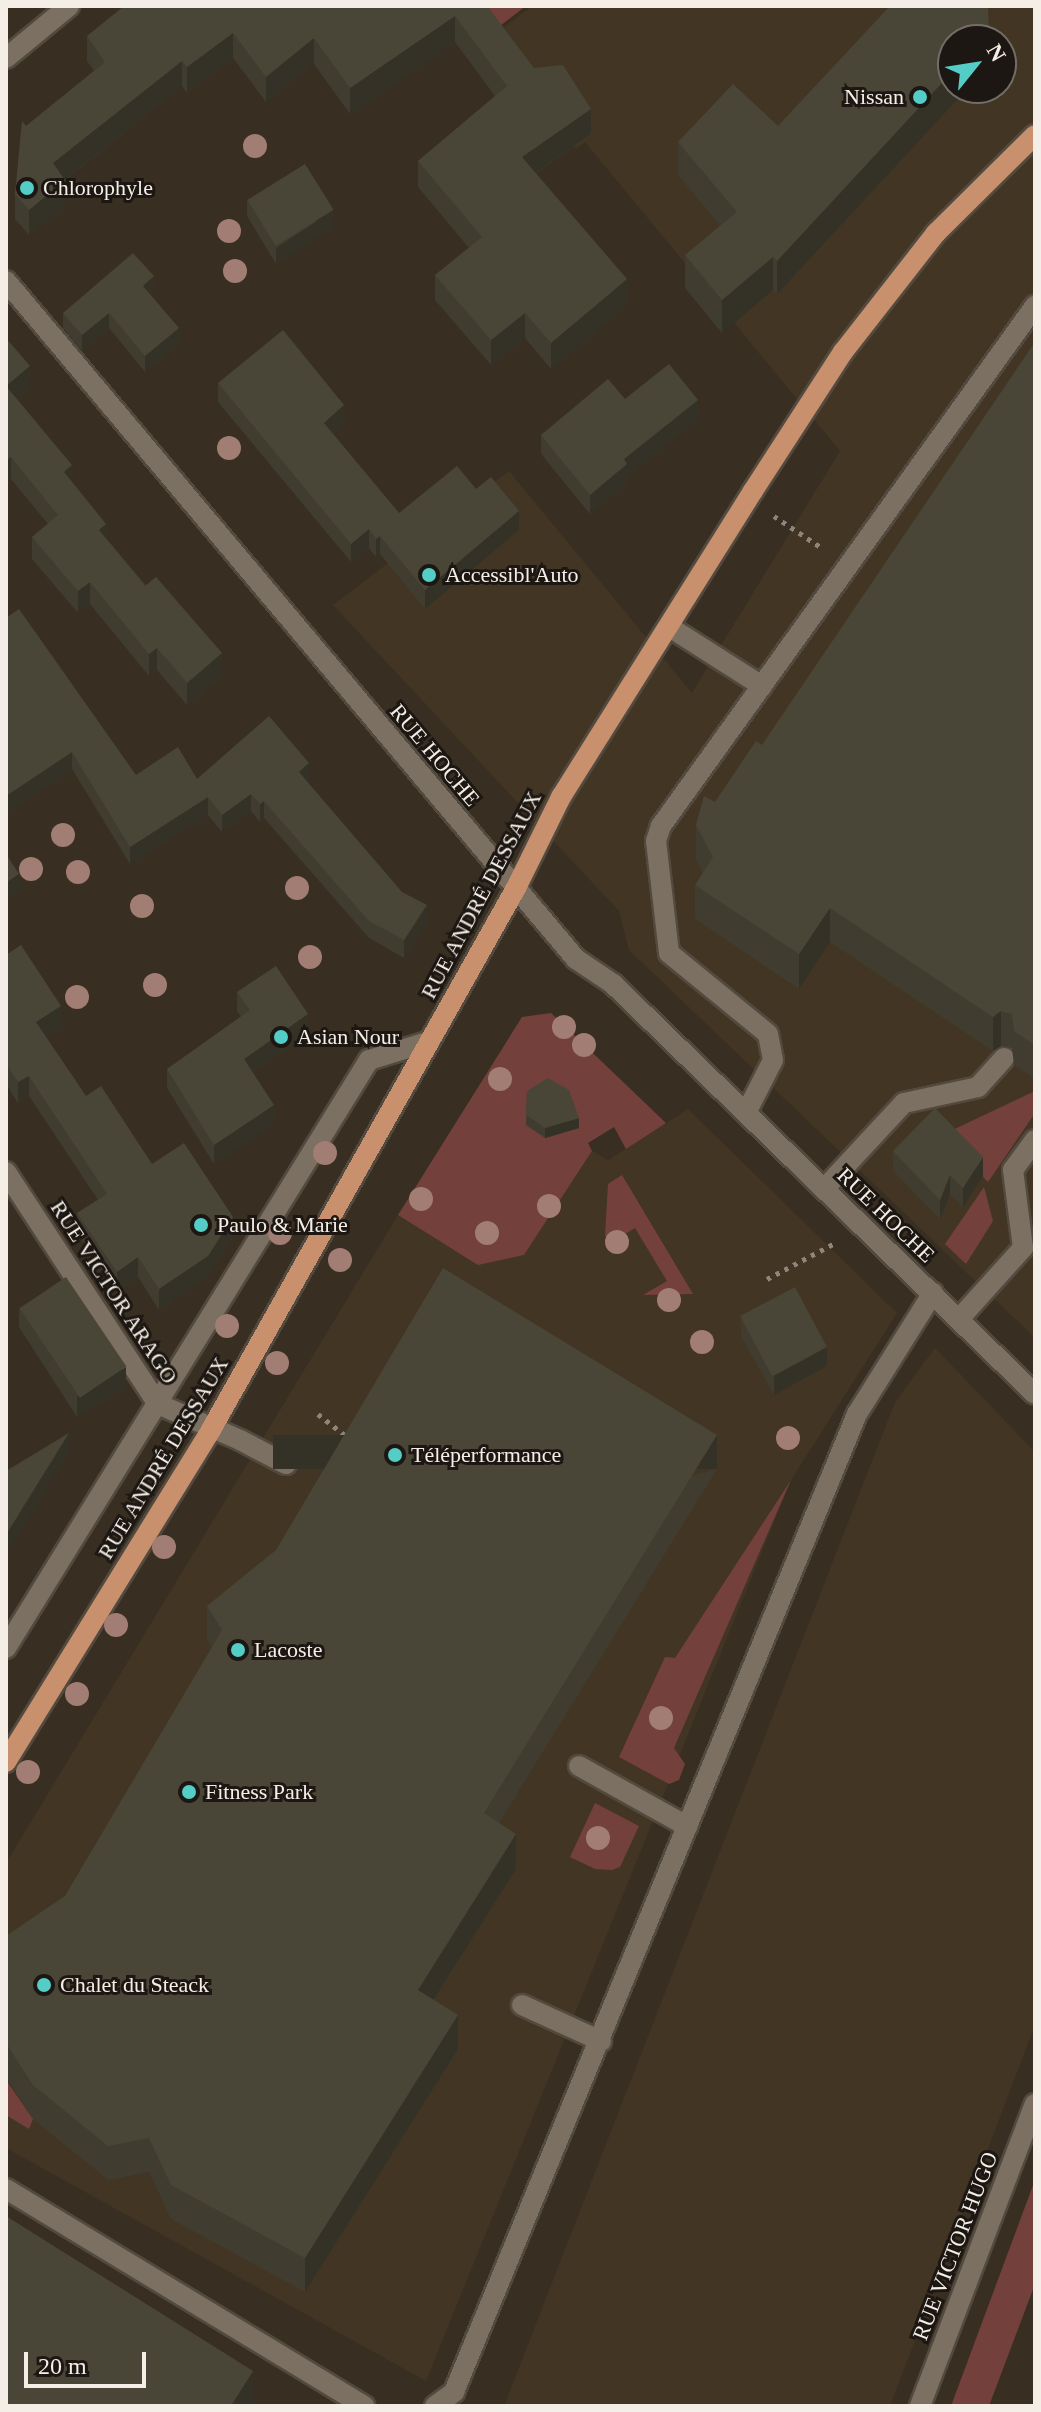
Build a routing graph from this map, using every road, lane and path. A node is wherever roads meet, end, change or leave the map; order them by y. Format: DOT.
graph roads {
  1 [pos="69,6"];
  2 [pos="6,58"];
  3 [pos="1035,135"];
  4 [pos="6,281"];
  5 [pos="1035,306"];
  6 [pos="748,498"];
  7 [pos="848,565"];
  8 [pos="671,628"];
  9 [pos="762,686"];
  10 [pos="516,888"];
  11 [pos="427,1042"];
  12 [pos="1004,1058"];
  13 [pos="746,1113"];
  14 [pos="1035,1140"];
  15 [pos="6,1172"];
  16 [pos="824,1189"];
  17 [pos="865,1228"];
  18 [pos="767,1279"];
  19 [pos="933,1293"];
  20 [pos="959,1319"];
  21 [pos="1035,1394"];
  22 [pos="158,1404"];
  23 [pos="318,1414"];
  24 [pos="212,1428"];
  25 [pos="340,1446"];
  26 [pos="286,1464"];
  27 [pos="6,1648"];
  28 [pos="6,1762"];
  29 [pos="579,1766"];
  30 [pos="687,1826"];
  31 [pos="522,2005"];
  32 [pos="601,2041"];
  33 [pos="1035,2104"];
  34 [pos="6,2189"];
  35 [pos="365,2406"];
  36 [pos="435,2406"];
  37 [pos="920,2406"];
  1 -- 2 [label="street"];
  3 -- 6 [label="main road, RUE ANDRÉ DESSAUX"];
  4 -- 10 [label="street, RUE HOCHE"];
  5 -- 7 [label="street"];
  6 -- 7 [label="path"];
  6 -- 8 [label="main road, RUE ANDRÉ DESSAUX"];
  7 -- 9 [label="street"];
  8 -- 9 [label="street"];
  8 -- 10 [label="main road, RUE ANDRÉ DESSAUX"];
  9 -- 13 [label="street"];
  10 -- 11 [label="main road, RUE ANDRÉ DESSAUX"];
  10 -- 13 [label="street, RUE HOCHE"];
  11 -- 22 [label="street"];
  11 -- 24 [label="main road, RUE ANDRÉ DESSAUX"];
  12 -- 16 [label="street"];
  13 -- 16 [label="street, RUE HOCHE"];
  14 -- 20 [label="street"];
  15 -- 22 [label="street, RUE VICTOR ARAGO"];
  16 -- 17 [label="street, RUE HOCHE"];
  17 -- 18 [label="path"];
  17 -- 19 [label="street, RUE HOCHE"];
  19 -- 20 [label="street, RUE HOCHE"];
  19 -- 30 [label="street"];
  20 -- 21 [label="street, RUE HOCHE"];
  22 -- 24 [label="street, RUE VICTOR ARAGO"];
  22 -- 27 [label="street"];
  23 -- 25 [label="path"];
  24 -- 26 [label="street, RUE VICTOR ARAGO"];
  24 -- 28 [label="main road, RUE ANDRÉ DESSAUX"];
  29 -- 30 [label="street"];
  30 -- 32 [label="street"];
  31 -- 32 [label="street"];
  32 -- 36 [label="street"];
  33 -- 37 [label="street, RUE VICTOR HUGO"];
  34 -- 35 [label="street"];
}
